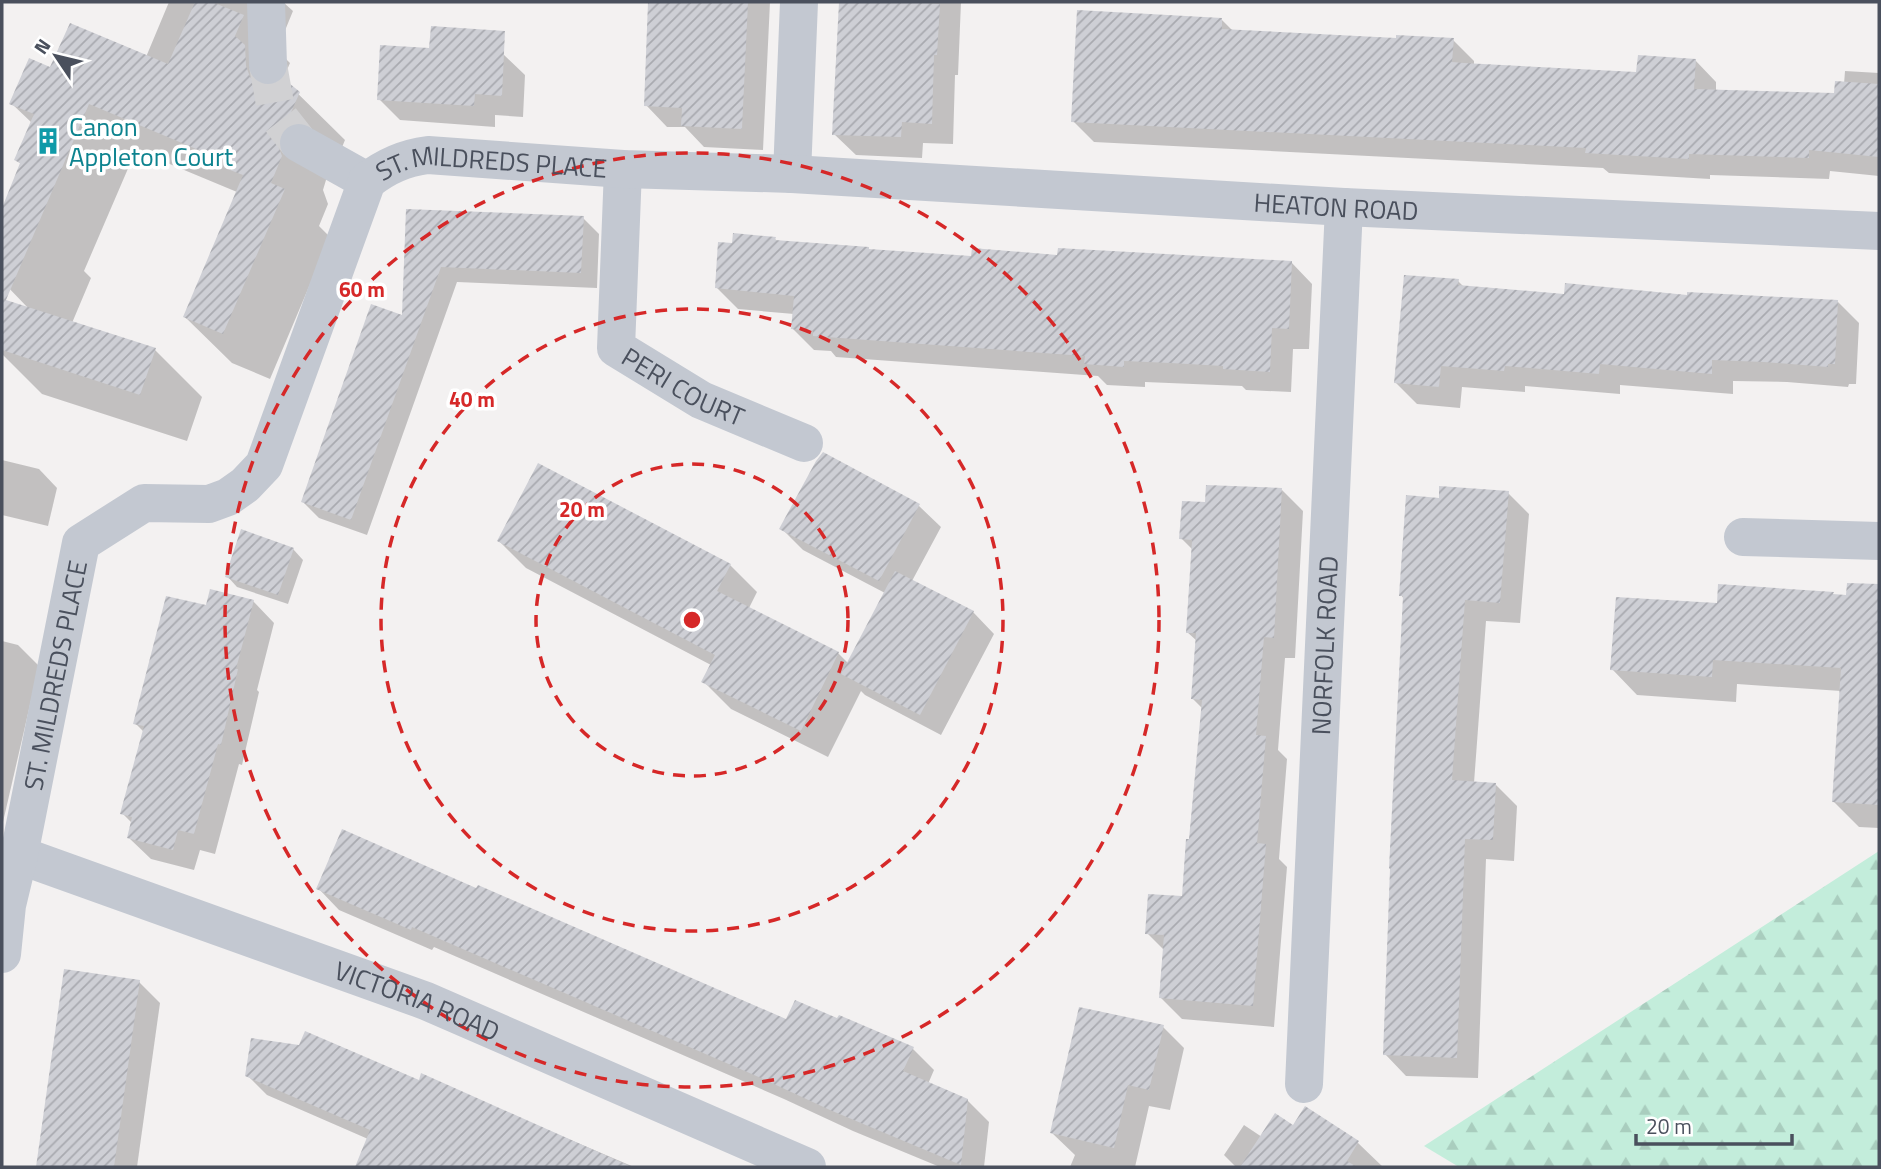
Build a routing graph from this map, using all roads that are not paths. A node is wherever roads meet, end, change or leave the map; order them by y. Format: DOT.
graph roads {
  1 [pos="267,2"];
  2 [pos="799,2"];
  3 [pos="268,65"];
  4 [pos="299,143"];
  5 [pos="623,169"];
  6 [pos="792,174"];
  7 [pos="367,181"];
  8 [pos="1344,207"];
  9 [pos="1879,231"];
  10 [pos="804,443"];
  11 [pos="1743,537"];
  12 [pos="1879,541"];
  13 [pos="12,863"];
  14 [pos="2,954"];
  15 [pos="1304,1084"];
  16 [pos="807,1167"];
  1 -- 3 [label="street"];
  2 -- 6 [label="street"];
  4 -- 7 [label="street"];
  5 -- 6 [label="street, ST. MILDREDS PLACE"];
  5 -- 7 [label="street, ST. MILDREDS PLACE"];
  5 -- 10 [label="street, PERI COURT"];
  6 -- 8 [label="street, HEATON ROAD"];
  7 -- 13 [label="street, ST. MILDREDS PLACE"];
  8 -- 9 [label="street, HEATON ROAD"];
  8 -- 15 [label="street, NORFOLK ROAD"];
  11 -- 12 [label="street"];
  13 -- 14 [label="street, ST. MILDREDS PLACE"];
  13 -- 16 [label="street, VICTORIA ROAD"];
}
